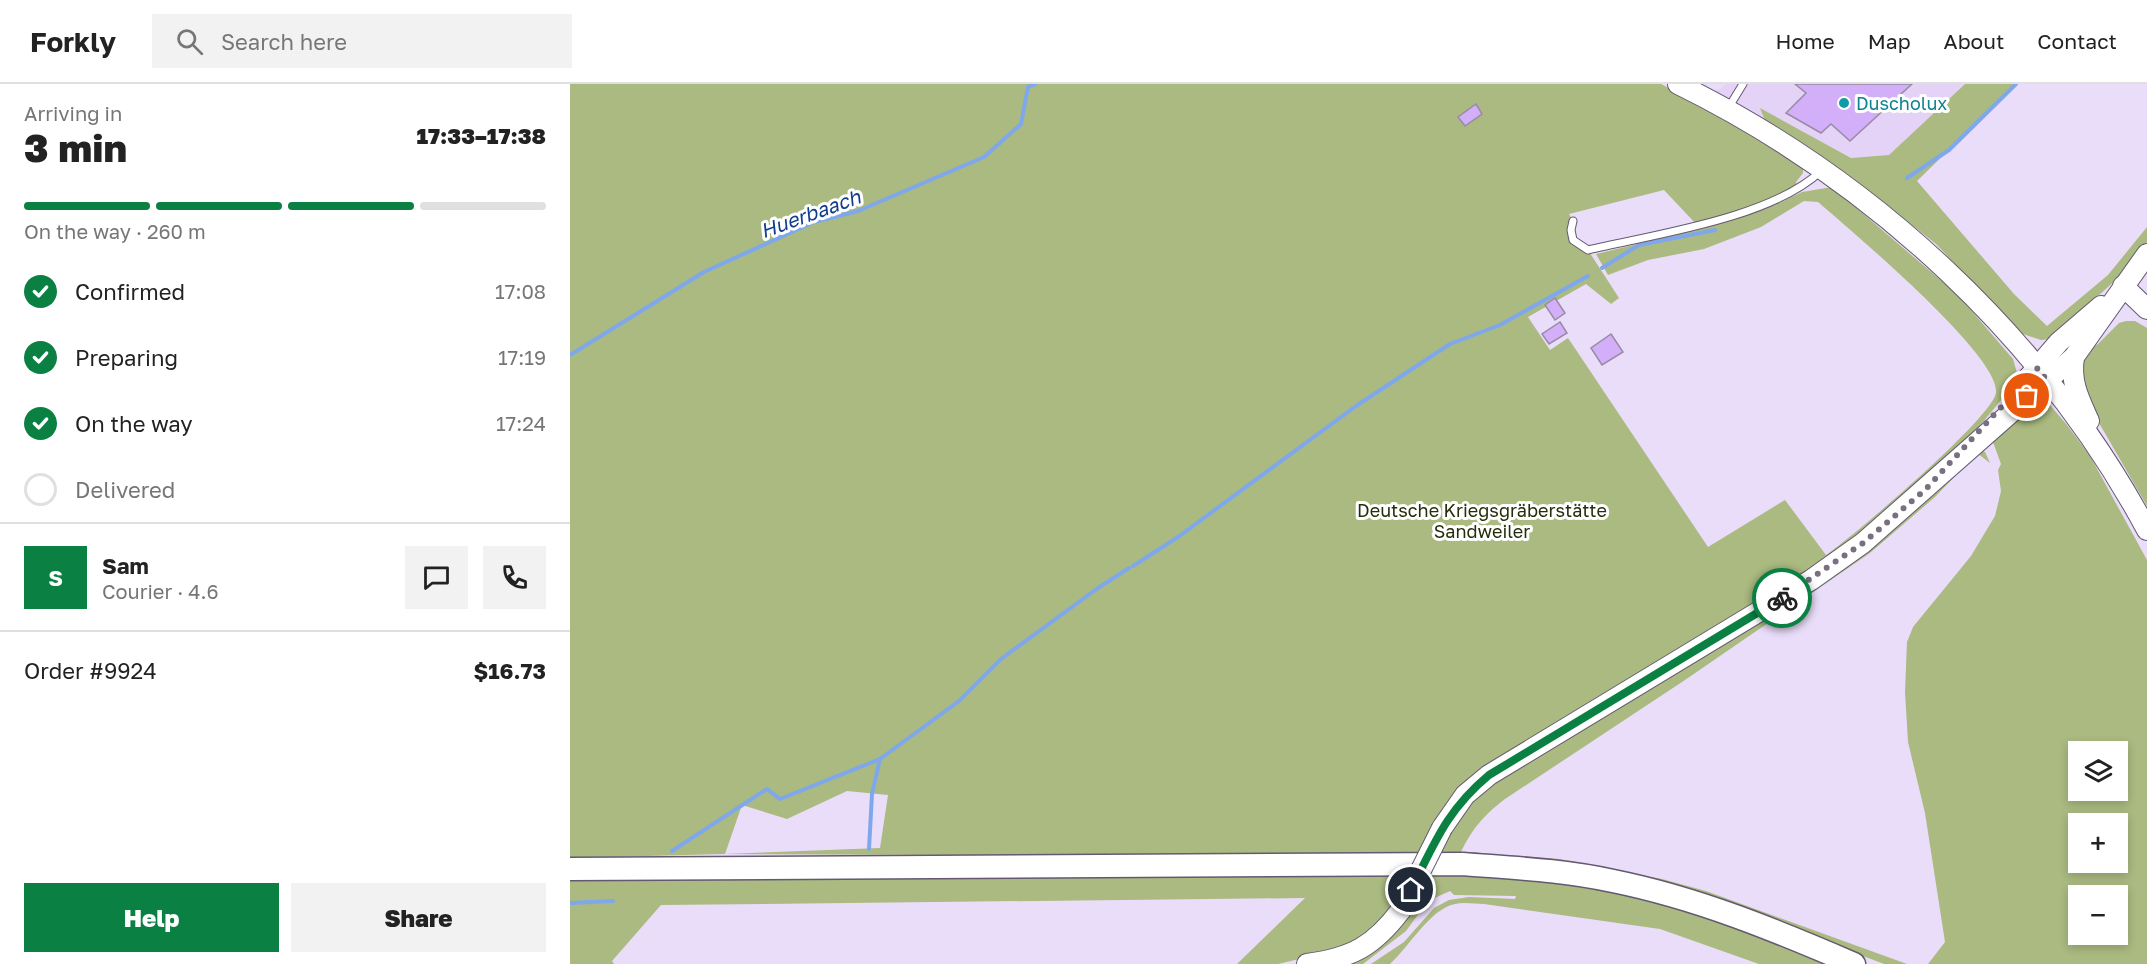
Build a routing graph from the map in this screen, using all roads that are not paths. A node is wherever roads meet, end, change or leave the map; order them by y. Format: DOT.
graph roads {
  1 [pos="1678,84"];
  2 [pos="1743,84"];
  3 [pos="1727,110"];
  4 [pos="1823,169"];
  5 [pos="1573,221"];
  6 [pos="2147,254"];
  7 [pos="2123,286"];
  8 [pos="2147,309"];
  9 [pos="2059,342"];
  10 [pos="2018,347"];
  11 [pos="2074,357"];
  12 [pos="2041,374"];
  13 [pos="2064,402"];
  14 [pos="2016,406"];
  15 [pos="2112,470"];
  16 [pos="1925,490"];
  17 [pos="2147,530"];
  18 [pos="570,869"];
  19 [pos="1307,964"];
  20 [pos="1854,964"];
  1 -- 3 [label="street"];
  2 -- 3 [label="lane"];
  3 -- 4 [label="street"];
  4 -- 5 [label="lane"];
  4 -- 10 [label="street"];
  6 -- 7 [label="street"];
  7 -- 8 [label="street"];
  7 -- 9 [label="street"];
  7 -- 11 [label="street"];
  9 -- 10 [label="street"];
  9 -- 12 [label="street"];
  10 -- 12 [label="street"];
  11 -- 12 [label="street"];
  11 -- 15 [label="street"];
  12 -- 13 [label="street"];
  12 -- 14 [label="street"];
  12 -- 16 [label="street"];
  13 -- 14 [label="street"];
  13 -- 15 [label="street"];
  14 -- 16 [label="street"];
  15 -- 17 [label="street"];
  16 -- 19 [label="street, bridge"];
  18 -- 20 [label="main road"];
}
